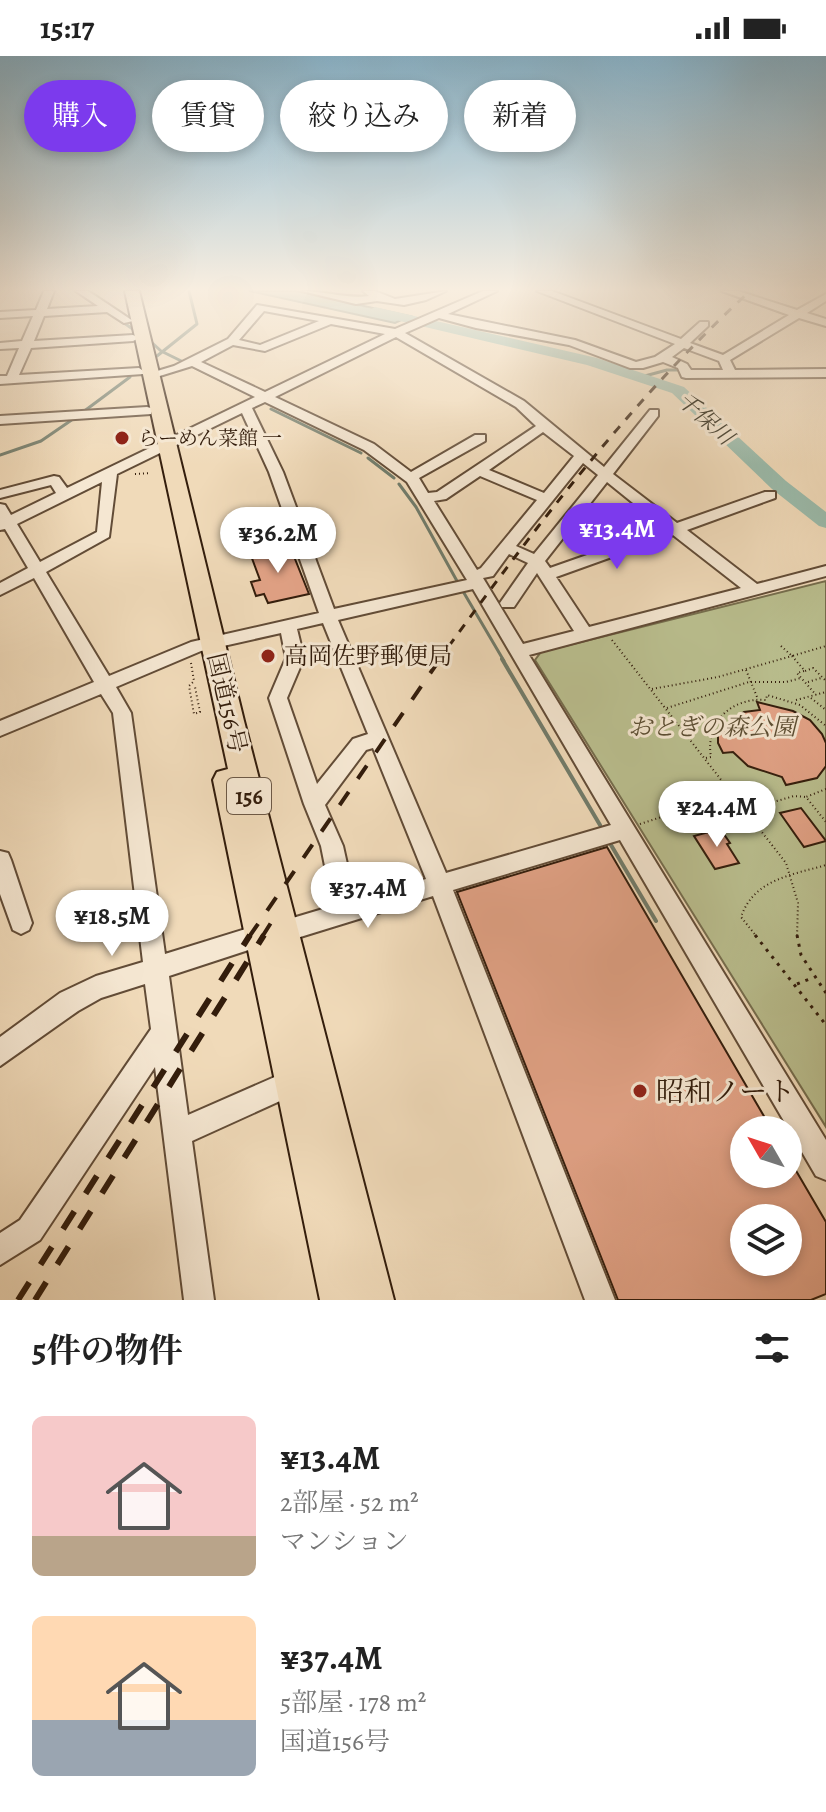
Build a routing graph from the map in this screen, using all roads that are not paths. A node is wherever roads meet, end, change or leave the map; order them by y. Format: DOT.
graph roads {
  1 [pos="24,349"];
  2 [pos="135,349"];
  3 [pos="140,349"];
  4 [pos="217,349"];
  5 [pos="363,349"];
  6 [pos="428,349"];
  7 [pos="591,349"];
  8 [pos="675,349"];
  9 [pos="694,349"];
  10 [pos="751,349"];
  11 [pos="661,357"];
  12 [pos="192,362"];
  13 [pos="728,366"];
  14 [pos="826,373"];
  15 [pos="144,374"];
  16 [pos="6,380"];
  17 [pos="265,397"];
  18 [pos="245,407"];
  19 [pos="147,411"];
  20 [pos="654,413"];
  21 [pos="0,420"];
  22 [pos="544,426"];
  23 [pos="480,438"];
  24 [pos="582,455"];
  25 [pos="157,456"];
  26 [pos="478,470"];
  27 [pos="118,473"];
  28 [pos="605,473"];
  29 [pos="409,477"];
  30 [pos="0,494"];
  31 [pos="64,494"];
  32 [pos="770,495"];
  33 [pos="425,498"];
  34 [pos="546,499"];
  35 [pos="3,519"];
  36 [pos="675,529"];
  37 [pos="508,548"];
  38 [pos="542,568"];
  39 [pos="36,569"];
  40 [pos="826,571"];
  41 [pos="474,580"];
  42 [pos="0,590"];
  43 [pos="754,590"];
  44 [pos="508,603"];
  45 [pos="329,617"];
  46 [pos="288,625"];
  47 [pos="585,634"];
  48 [pos="200,646"];
  49 [pos="516,652"];
  50 [pos="106,686"];
  51 [pos="0,729"];
  52 [pos="379,739"];
  53 [pos="314,804"];
  54 [pos="623,830"];
  55 [pos="0,860"];
  56 [pos="440,885"];
  57 [pos="346,912"];
  58 [pos="21,923"];
  59 [pos="273,933"];
  60 [pos="158,970"];
  61 [pos="165,1030"];
  62 [pos="0,1053"];
  63 [pos="293,1082"];
  64 [pos="178,1133"];
  65 [pos="826,1166"];
  66 [pos="0,1250"];
  67 [pos="199,1300"];
  68 [pos="342,1300"];
  69 [pos="372,1300"];
  70 [pos="600,1300"];
  1 -- 16 [label="street"];
  2 -- 15 [label="highway, 国道156号 / 156"];
  3 -- 15 [label="highway, 国道156号 / 156"];
  4 -- 12 [label="street"];
  5 -- 17 [label="street"];
  6 -- 22 [label="street"];
  7 -- 11 [label="street"];
  8 -- 11 [label="street"];
  9 -- 13 [label="street"];
  10 -- 13 [label="street"];
  11 -- 13 [label="street"];
  12 -- 15 [label="street"];
  12 -- 17 [label="street"];
  13 -- 14 [label="street"];
  15 -- 16 [label="street"];
  15 -- 19 [label="highway, 国道156号 / 156"];
  15 -- 25 [label="highway, 国道156号 / 156"];
  17 -- 18 [label="street"];
  17 -- 29 [label="street"];
  18 -- 25 [label="street"];
  18 -- 45 [label="street"];
  19 -- 21 [label="street"];
  19 -- 25 [label="highway, 国道156号 / 156"];
  20 -- 28 [label="street"];
  22 -- 24 [label="street"];
  22 -- 26 [label="street"];
  23 -- 29 [label="street"];
  24 -- 28 [label="street"];
  24 -- 34 [label="street"];
  25 -- 27 [label="street"];
  25 -- 48 [label="highway, 国道156号 / 156"];
  26 -- 33 [label="street"];
  26 -- 34 [label="street"];
  27 -- 31 [label="street"];
  27 -- 39 [label="street"];
  28 -- 36 [label="street"];
  28 -- 38 [label="street"];
  29 -- 33 [label="street"];
  30 -- 31 [label="street"];
  31 -- 35 [label="street"];
  32 -- 36 [label="street"];
  33 -- 41 [label="street"];
  34 -- 37 [label="street"];
  35 -- 39 [label="street"];
  36 -- 38 [label="street"];
  36 -- 43 [label="street"];
  37 -- 38 [label="street"];
  37 -- 41 [label="street"];
  38 -- 44 [label="street"];
  38 -- 47 [label="street"];
  39 -- 42 [label="street"];
  39 -- 50 [label="street"];
  40 -- 43 [label="street"];
  41 -- 45 [label="street"];
  41 -- 49 [label="street"];
  43 -- 47 [label="street"];
  45 -- 46 [label="street"];
  45 -- 52 [label="street"];
  46 -- 48 [label="street"];
  46 -- 53 [label="street"];
  47 -- 49 [label="street"];
  48 -- 50 [label="street"];
  48 -- 59 [label="highway, 国道156号 / 156"];
  48 -- 59 [label="highway, 国道156号 / 156"];
  49 -- 54 [label="street"];
  50 -- 51 [label="street"];
  50 -- 60 [label="street"];
  52 -- 53 [label="street"];
  52 -- 56 [label="street"];
  53 -- 57 [label="street"];
  54 -- 56 [label="street"];
  54 -- 65 [label="street"];
  55 -- 58 [label="street"];
  56 -- 57 [label="street"];
  56 -- 70 [label="street"];
  57 -- 59 [label="street"];
  59 -- 60 [label="street"];
  59 -- 63 [label="highway, 国道156号 / 156"];
  59 -- 69 [label="highway, 国道156号 / 156"];
  60 -- 61 [label="street"];
  60 -- 62 [label="street"];
  61 -- 64 [label="street"];
  61 -- 66 [label="street"];
  63 -- 64 [label="street"];
  63 -- 68 [label="highway, 国道156号 / 156"];
  64 -- 67 [label="street"];
}
